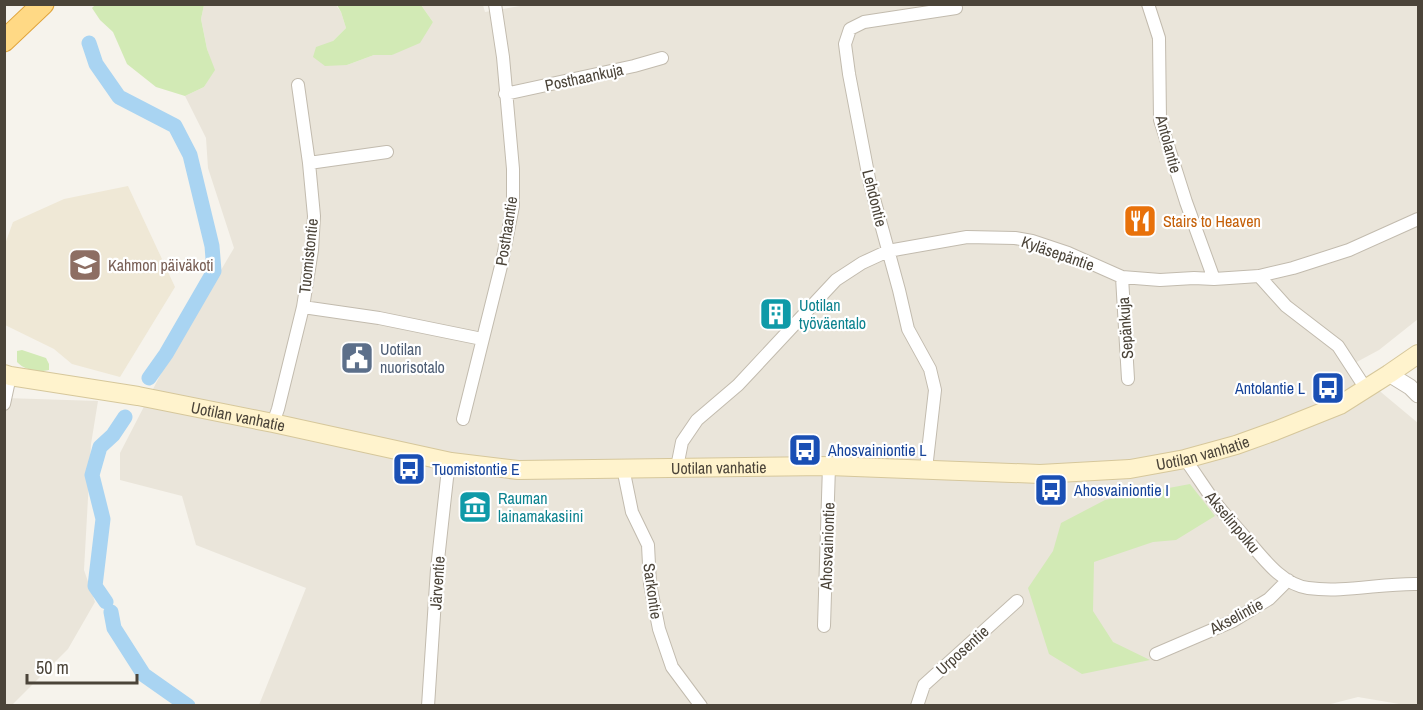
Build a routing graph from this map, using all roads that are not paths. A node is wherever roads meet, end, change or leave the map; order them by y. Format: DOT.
graph roads {
  1 [pos="43,4"];
  2 [pos="495,4"];
  3 [pos="1148,4"];
  4 [pos="956,8"];
  5 [pos="4,41"];
  6 [pos="662,58"];
  7 [pos="298,85"];
  8 [pos="505,94"];
  9 [pos="387,152"];
  10 [pos="309,163"];
  11 [pos="1419,219"];
  12 [pos="888,251"];
  13 [pos="1259,276"];
  14 [pos="1122,277"];
  15 [pos="1214,279"];
  16 [pos="303,307"];
  17 [pos="482,339"];
  18 [pos="1419,354"];
  19 [pos="1389,374"];
  20 [pos="7,375"];
  21 [pos="1128,379"];
  22 [pos="1366,389"];
  23 [pos="1419,395"];
  24 [pos="4,404"];
  25 [pos="463,419"];
  26 [pos="273,423"];
  27 [pos="1185,459"];
  28 [pos="451,462"];
  29 [pos="829,466"];
  30 [pos="677,467"];
  31 [pos="624,468"];
  32 [pos="927,469"];
  33 [pos="1288,580"];
  34 [pos="1419,584"];
  35 [pos="1017,601"];
  36 [pos="824,626"];
  37 [pos="1156,654"];
  38 [pos="428,705"];
  39 [pos="701,705"];
  40 [pos="917,705"];
  1 -- 5 [label="highway"];
  2 -- 8 [label="street, Posthaantie"];
  3 -- 15 [label="street, Antolantie"];
  4 -- 12 [label="street, Lehdontie"];
  6 -- 8 [label="street, Posthaankuja"];
  7 -- 10 [label="street, Tuomistontie"];
  8 -- 17 [label="street, Posthaantie"];
  9 -- 10 [label="street"];
  10 -- 16 [label="street, Tuomistontie"];
  11 -- 13 [label="street, Kyläsepäntie"];
  12 -- 14 [label="street, Kyläsepäntie"];
  12 -- 30 [label="street, Kyläsepäntie"];
  12 -- 32 [label="street, Lehdontie"];
  13 -- 15 [label="street, Kyläsepäntie"];
  13 -- 22 [label="street"];
  14 -- 15 [label="street, Kyläsepäntie"];
  14 -- 21 [label="street, Sepänkuja"];
  16 -- 17 [label="street"];
  16 -- 26 [label="street, Tuomistontie"];
  17 -- 25 [label="street, Posthaantie"];
  18 -- 19 [label="main road, Uotilan vanhatie"];
  19 -- 22 [label="main road, Uotilan vanhatie"];
  19 -- 23 [label="street"];
  20 -- 24 [label="street"];
  20 -- 26 [label="main road, Uotilan vanhatie"];
  22 -- 27 [label="main road, Uotilan vanhatie"];
  26 -- 28 [label="main road, Uotilan vanhatie"];
  27 -- 32 [label="main road, Uotilan vanhatie"];
  27 -- 33 [label="street, Akselinpolku"];
  28 -- 31 [label="main road, Uotilan vanhatie"];
  28 -- 38 [label="street, Järventie"];
  29 -- 30 [label="main road, Uotilan vanhatie"];
  29 -- 32 [label="main road, Uotilan vanhatie"];
  29 -- 36 [label="street, Ahosvainiontie"];
  30 -- 31 [label="main road, Uotilan vanhatie"];
  31 -- 39 [label="street, Sarkontie"];
  33 -- 34 [label="street"];
  33 -- 37 [label="street, Akselintie"];
  35 -- 40 [label="street, Urposentie"];
}
